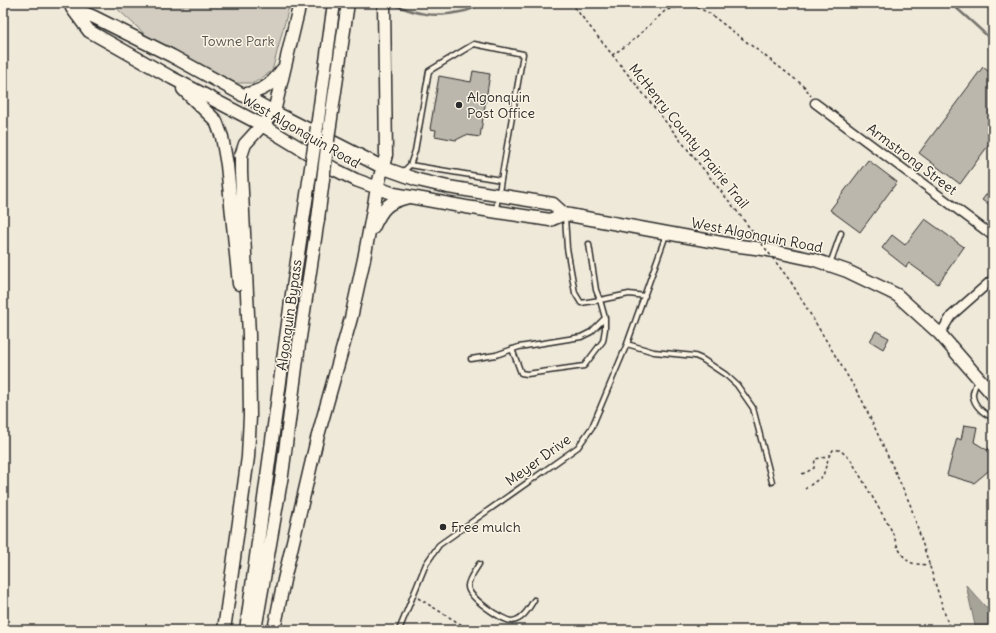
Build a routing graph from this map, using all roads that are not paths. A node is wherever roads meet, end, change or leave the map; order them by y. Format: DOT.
graph roads {
  1 [pos="300,3"];
  2 [pos="334,3"];
  3 [pos="384,3"];
  4 [pos="348,4"];
  5 [pos="69,5"];
  6 [pos="285,66"];
  7 [pos="172,78"];
  8 [pos="242,94"];
  9 [pos="815,102"];
  10 [pos="274,112"];
  11 [pos="262,125"];
  12 [pos="410,165"];
  13 [pos="384,168"];
  14 [pos="401,174"];
  15 [pos="501,180"];
  16 [pos="377,188"];
  17 [pos="498,195"];
  18 [pos="411,197"];
  19 [pos="496,212"];
  20 [pos="564,214"];
  21 [pos="667,233"];
  22 [pos="841,233"];
  23 [pos="993,236"];
  24 [pos="367,239"];
  25 [pos="589,244"];
  26 [pos="829,265"];
  27 [pos="993,279"];
  28 [pos="645,296"];
  29 [pos="600,300"];
  30 [pos="605,318"];
  31 [pos="940,334"];
  32 [pos="627,344"];
  33 [pos="512,350"];
  34 [pos="471,359"];
  35 [pos="249,365"];
  36 [pos="978,378"];
  37 [pos="993,395"];
  38 [pos="993,417"];
  39 [pos="772,482"];
  40 [pos="479,564"];
  41 [pos="534,600"];
  42 [pos="224,630"];
  43 [pos="246,630"];
  44 [pos="255,630"];
  45 [pos="274,630"];
  46 [pos="399,630"];
  1 -- 6 [label="main road"];
  2 -- 43 [label="main road, Algonquin Bypass, bridge"];
  3 -- 13 [label="main road"];
  4 -- 44 [label="main road, Algonquin Bypass, bridge"];
  5 -- 7 [label="main road, West Algonquin Road"];
  5 -- 8 [label="main road, West Algonquin Road"];
  6 -- 8 [label="main road"];
  6 -- 10 [label="main road"];
  7 -- 11 [label="main road, West Algonquin Road"];
  7 -- 35 [label="main road"];
  8 -- 10 [label="main road, West Algonquin Road"];
  9 -- 23 [label="street, Armstrong Street"];
  10 -- 11 [label="main road"];
  10 -- 13 [label="main road, West Algonquin Road"];
  11 -- 16 [label="main road, West Algonquin Road"];
  11 -- 35 [label="main road"];
  12 -- 14 [label="lane"];
  12 -- 15 [label="lane"];
  12 -- 15 [label="lane"];
  13 -- 14 [label="main road, West Algonquin Road"];
  13 -- 16 [label="main road"];
  14 -- 17 [label="main road, West Algonquin Road"];
  15 -- 17 [label="lane"];
  16 -- 18 [label="main road, West Algonquin Road"];
  16 -- 24 [label="main road"];
  17 -- 19 [label="lane"];
  17 -- 20 [label="main road, West Algonquin Road"];
  18 -- 19 [label="main road, West Algonquin Road"];
  18 -- 24 [label="main road"];
  19 -- 20 [label="main road, West Algonquin Road"];
  20 -- 21 [label="main road, West Algonquin Road"];
  20 -- 29 [label="lane"];
  21 -- 26 [label="main road, West Algonquin Road"];
  21 -- 28 [label="lane, Meyer Drive"];
  22 -- 26 [label="lane"];
  24 -- 45 [label="main road"];
  25 -- 29 [label="lane"];
  26 -- 31 [label="main road, West Algonquin Road"];
  27 -- 31 [label="street"];
  28 -- 29 [label="lane"];
  28 -- 32 [label="lane, Meyer Drive"];
  29 -- 30 [label="lane"];
  30 -- 33 [label="lane"];
  30 -- 33 [label="lane"];
  31 -- 36 [label="main road, West Algonquin Road"];
  32 -- 39 [label="lane"];
  32 -- 46 [label="lane, Meyer Drive"];
  33 -- 34 [label="lane"];
  35 -- 42 [label="main road"];
  36 -- 37 [label="main road, West Algonquin Road"];
  36 -- 38 [label="lane"];
  40 -- 41 [label="lane"];
}
